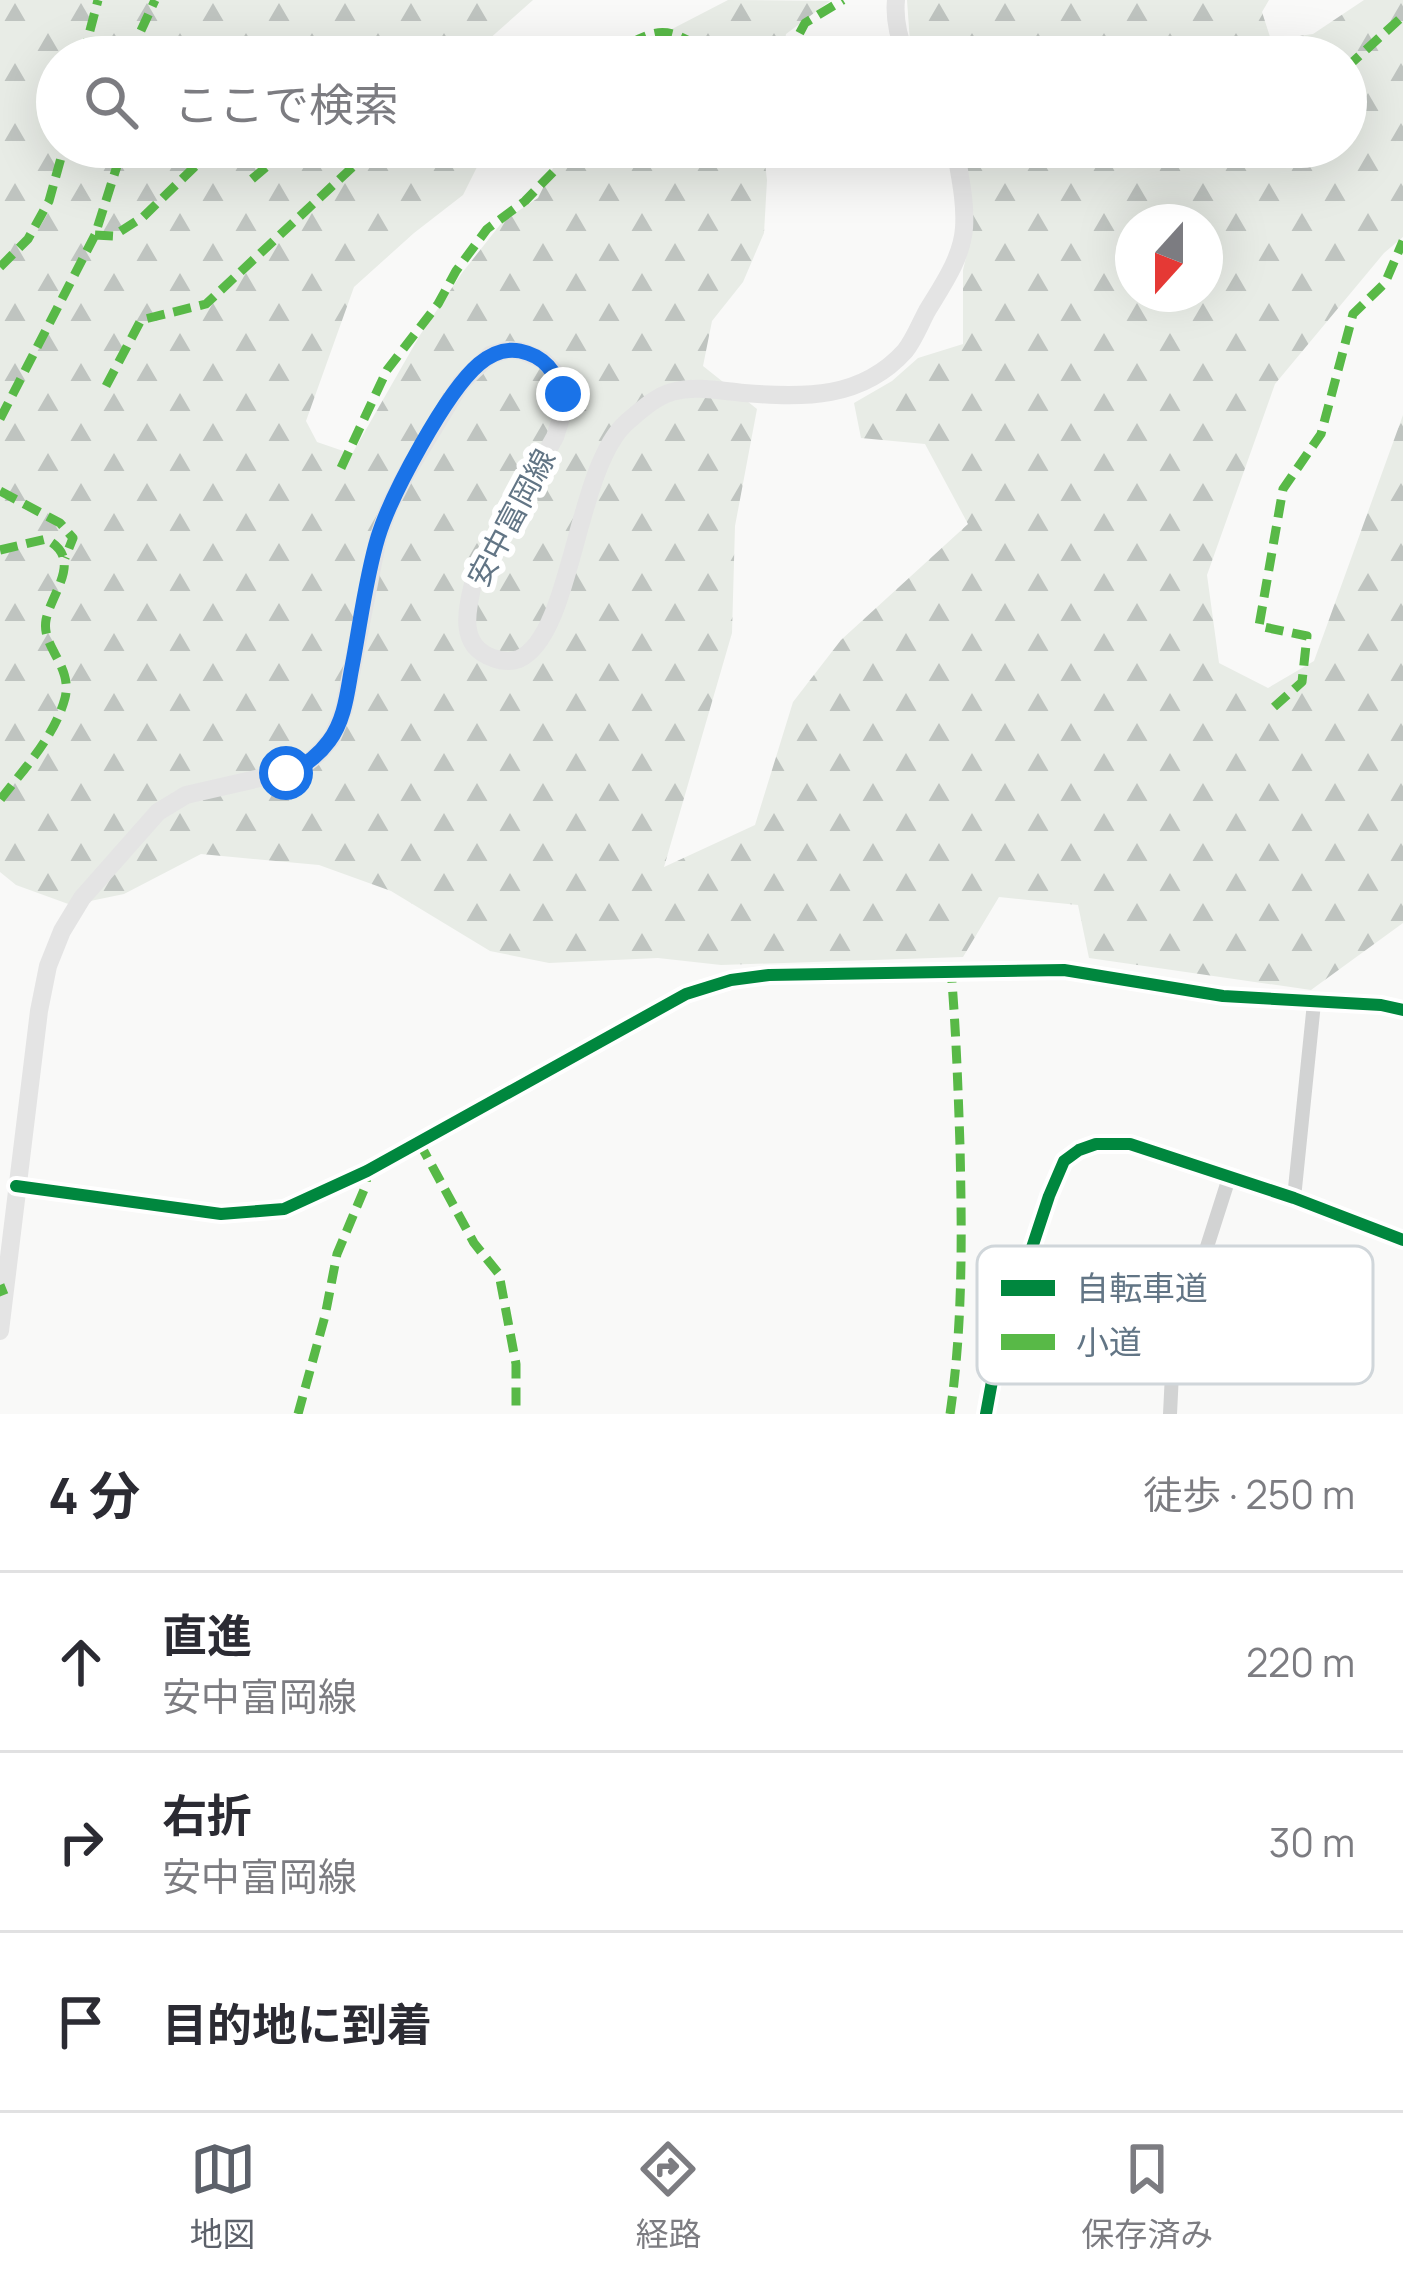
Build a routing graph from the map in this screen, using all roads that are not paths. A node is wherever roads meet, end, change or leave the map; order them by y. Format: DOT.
graph roads {
  1 [pos="896,0"];
  2 [pos="899,36"];
  3 [pos="959,168"];
  4 [pos="1315,1003"];
  5 [pos="1403,1010"];
  6 [pos="1229,1178"];
  7 [pos="16,1186"];
  8 [pos="1294,1198"];
  9 [pos="1403,1240"];
  10 [pos="1033,1246"];
  11 [pos="1207,1246"];
  12 [pos="0,1331"];
  13 [pos="992,1384"];
  14 [pos="1171,1384"];
  15 [pos="986,1414"];
  16 [pos="1170,1414"];
  1 -- 2 [label="main road"];
  3 -- 7 [label="main road, 安中富岡線"];
  4 -- 5 [label="street"];
  4 -- 7 [label="street"];
  4 -- 8 [label="street"];
  6 -- 8 [label="street"];
  6 -- 10 [label="street"];
  6 -- 11 [label="street"];
  7 -- 12 [label="main road, 安中富岡線"];
  8 -- 9 [label="street"];
  13 -- 15 [label="street"];
  14 -- 16 [label="street"];
}
